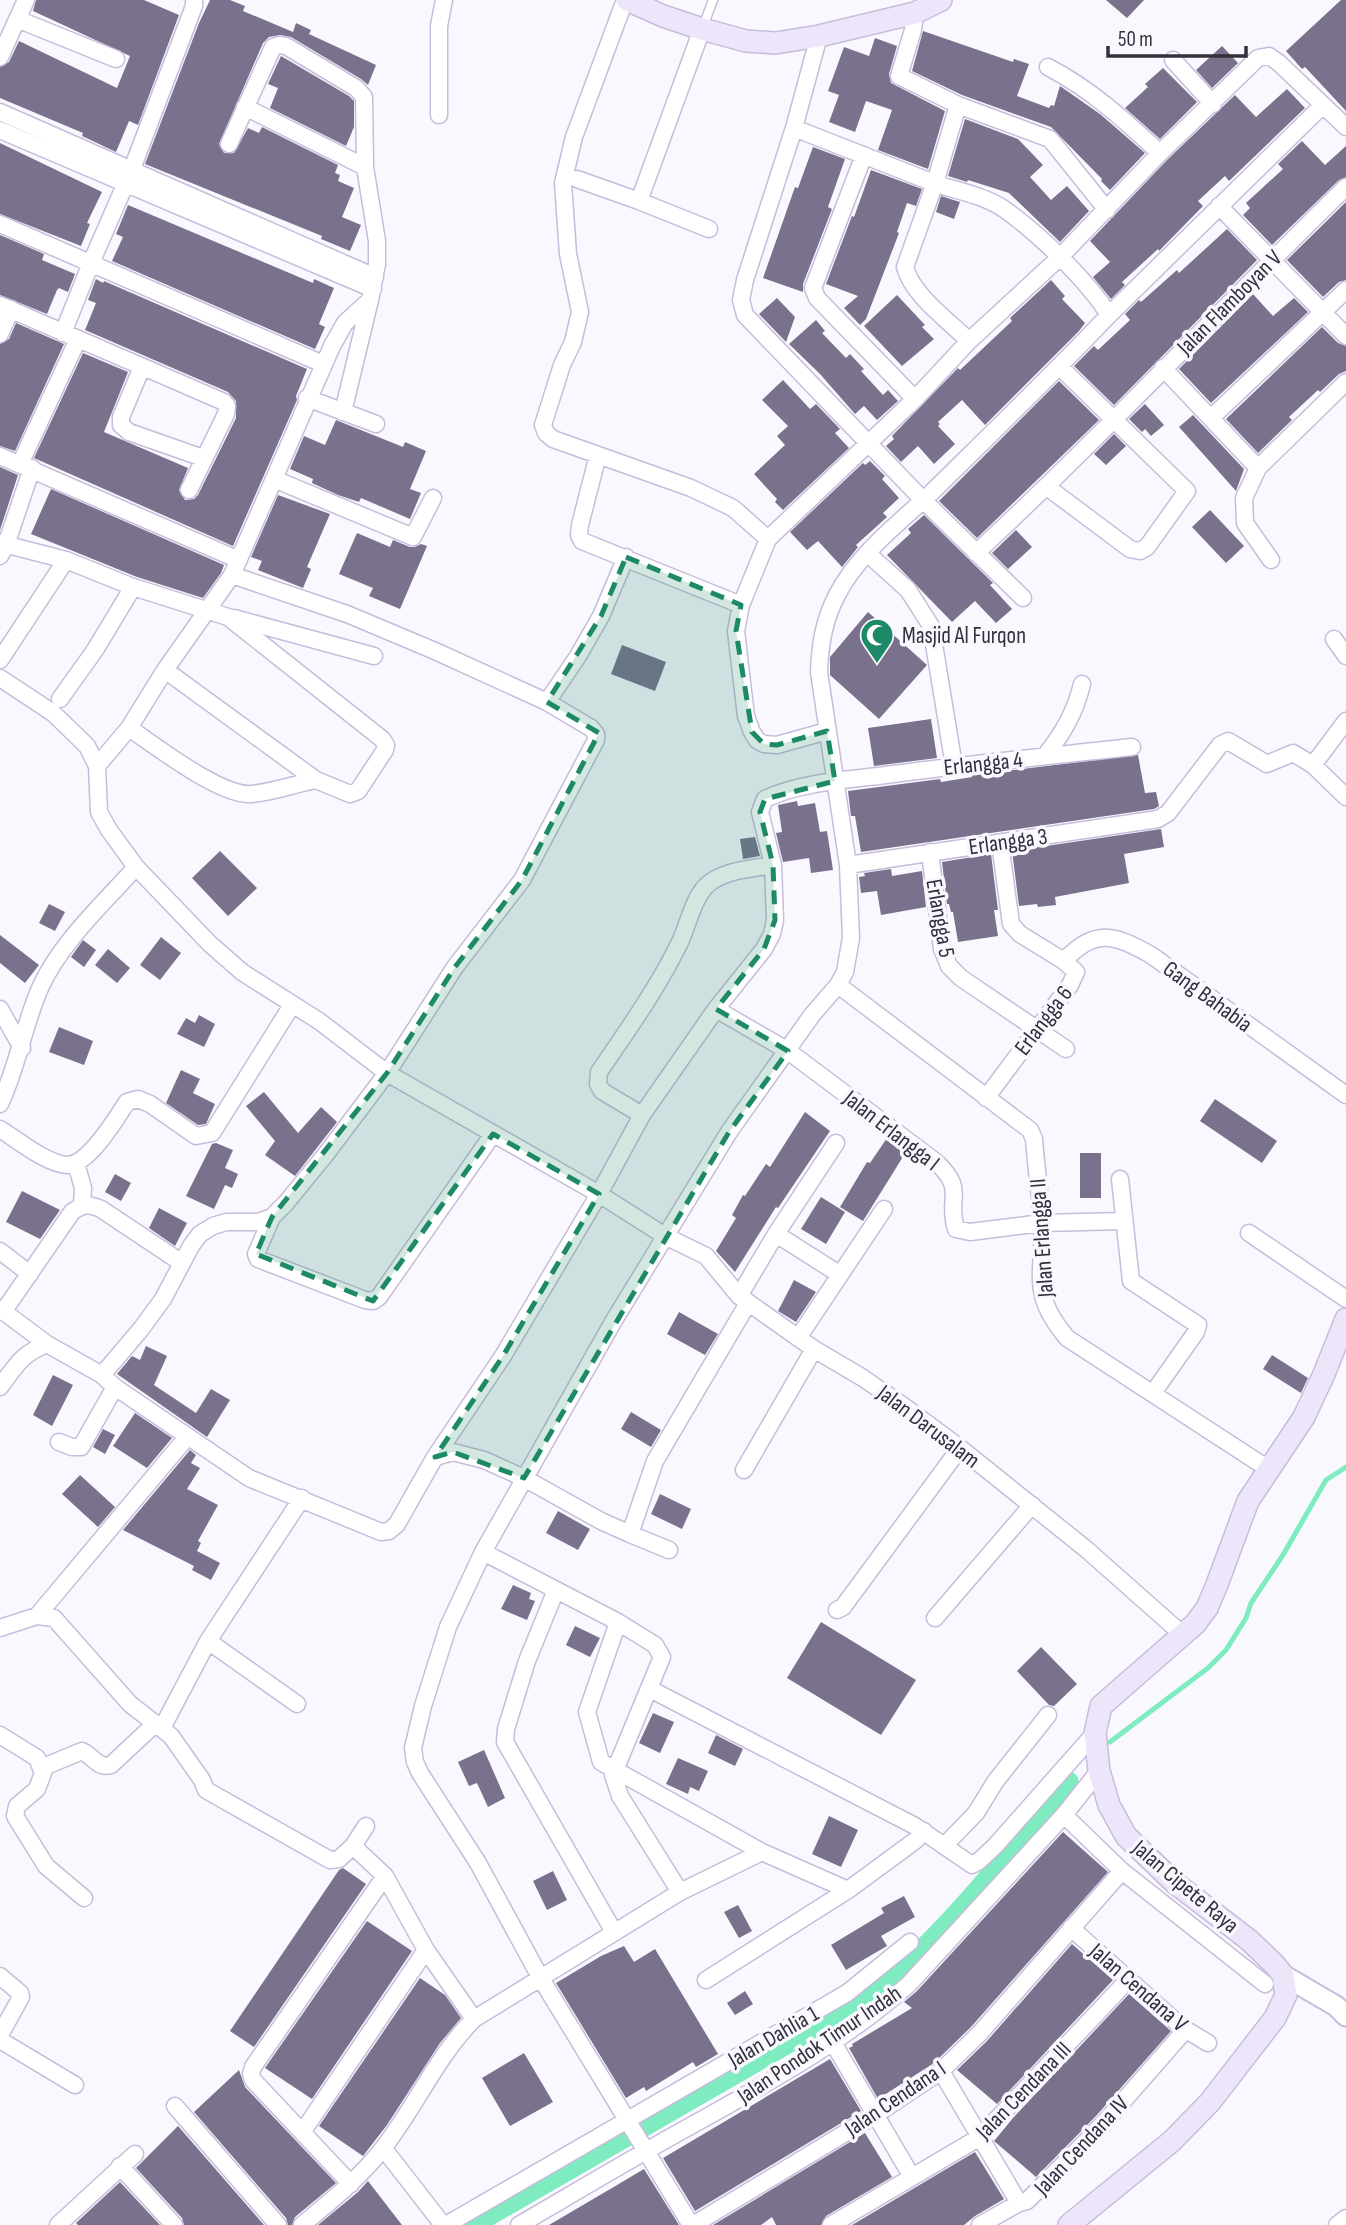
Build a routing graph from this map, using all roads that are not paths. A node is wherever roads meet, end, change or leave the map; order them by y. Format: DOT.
graph roads {
  1 [pos="26,0"];
  2 [pos="194,0"];
  3 [pos="444,0"];
  4 [pos="626,0"];
  5 [pos="713,0"];
  6 [pos="941,0"];
  7 [pos="915,13"];
  8 [pos="17,19"];
  9 [pos="702,29"];
  10 [pos="819,36"];
  11 [pos="0,57"];
  12 [pos="116,60"];
  13 [pos="1173,61"];
  14 [pos="1048,68"];
  15 [pos="958,104"];
  16 [pos="1213,104"];
  17 [pos="1323,105"];
  18 [pos="245,107"];
  19 [pos="0,112"];
  20 [pos="439,115"];
  21 [pos="1346,127"];
  22 [pos="794,128"];
  23 [pos="0,130"];
  24 [pos="229,144"];
  25 [pos="1160,153"];
  26 [pos="864,155"];
  27 [pos="365,167"];
  28 [pos="132,169"];
  29 [pos="577,179"];
  30 [pos="935,183"];
  31 [pos="125,185"];
  32 [pos="1346,187"];
  33 [pos="639,201"];
  34 [pos="1219,206"];
  35 [pos="1107,210"];
  36 [pos="0,224"];
  37 [pos="709,229"];
  38 [pos="1059,258"];
  39 [pos="1271,260"];
  40 [pos="91,263"];
  41 [pos="373,289"];
  42 [pos="1346,290"];
  43 [pos="5,307"];
  44 [pos="1323,314"];
  45 [pos="1109,315"];
  46 [pos="0,334"];
  47 [pos="70,336"];
  48 [pos="1346,336"];
  49 [pos="969,341"];
  50 [pos="323,364"];
  51 [pos="1060,367"];
  52 [pos="142,368"];
  53 [pos="1163,368"];
  54 [pos="1346,382"];
  55 [pos="307,398"];
  56 [pos="915,399"];
  57 [pos="343,412"];
  58 [pos="1113,418"];
  59 [pos="1211,418"];
  60 [pos="376,424"];
  61 [pos="869,443"];
  62 [pos="598,455"];
  63 [pos="0,456"];
  64 [pos="203,458"];
  65 [pos="26,466"];
  66 [pos="1258,468"];
  67 [pos="274,479"];
  68 [pos="1047,487"];
  69 [pos="189,490"];
  70 [pos="433,498"];
  71 [pos="923,500"];
  72 [pos="768,539"];
  73 [pos="2,548"];
  74 [pos="867,553"];
  75 [pos="976,553"];
  76 [pos="626,557"];
  77 [pos="66,559"];
  78 [pos="1271,560"];
  79 [pos="236,568"];
  80 [pos="133,587"];
  81 [pos="1023,598"];
  82 [pos="741,605"];
  83 [pos="208,611"];
  84 [pos="228,617"];
  85 [pos="1334,639"];
  86 [pos="374,656"];
  87 [pos="1346,656"];
  88 [pos="0,660"];
  89 [pos="165,670"];
  90 [pos="0,678"];
  91 [pos="1082,684"];
  92 [pos="60,699"];
  93 [pos="547,702"];
  94 [pos="1346,721"];
  95 [pos="129,728"];
  96 [pos="827,731"];
  97 [pos="1132,747"];
  98 [pos="1045,756"];
  99 [pos="1313,765"];
  100 [pos="97,766"];
  101 [pos="954,766"];
  102 [pos="316,780"];
  103 [pos="835,782"];
  104 [pos="1346,797"];
  105 [pos="1000,842"];
  106 [pos="930,852"];
  107 [pos="773,865"];
  108 [pos="848,865"];
  109 [pos="136,867"];
  110 [pos="1064,961"];
  111 [pos="838,985"];
  112 [pos="292,1005"];
  113 [pos="0,1009"];
  114 [pos="716,1009"];
  115 [pos="1037,1028"];
  116 [pos="22,1048"];
  117 [pos="1066,1049"];
  118 [pos="788,1051"];
  119 [pos="387,1073"];
  120 [pos="1346,1095"];
  121 [pos="986,1098"];
  122 [pos="0,1104"];
  123 [pos="642,1115"];
  124 [pos="0,1129"];
  125 [pos="493,1134"];
  126 [pos="836,1143"];
  127 [pos="76,1163"];
  128 [pos="1120,1179"];
  129 [pos="599,1194"];
  130 [pos="82,1205"];
  131 [pos="884,1209"];
  132 [pos="272,1217"];
  133 [pos="1125,1221"];
  134 [pos="1042,1223"];
  135 [pos="1249,1233"];
  136 [pos="776,1234"];
  137 [pos="665,1236"];
  138 [pos="0,1251"];
  139 [pos="182,1263"];
  140 [pos="30,1274"];
  141 [pos="839,1274"];
  142 [pos="1346,1299"];
  143 [pos="743,1300"];
  144 [pos="2,1311"];
  145 [pos="1346,1319"];
  146 [pos="798,1338"];
  147 [pos="47,1344"];
  148 [pos="814,1349"];
  149 [pos="102,1375"];
  150 [pos="0,1387"];
  151 [pos="115,1387"];
  152 [pos="1153,1393"];
  153 [pos="187,1437"];
  154 [pos="59,1442"];
  155 [pos="960,1448"];
  156 [pos="435,1457"];
  157 [pos="744,1470"];
  158 [pos="1270,1470"];
  159 [pos="523,1478"];
  160 [pos="302,1498"];
  161 [pos="1032,1505"];
  162 [pos="630,1534"];
  163 [pos="669,1550"];
  164 [pos="483,1552"];
  165 [pos="556,1590"];
  166 [pos="837,1610"];
  167 [pos="37,1616"];
  168 [pos="935,1618"];
  169 [pos="618,1622"];
  170 [pos="0,1628"];
  171 [pos="1182,1634"];
  172 [pos="208,1641"];
  173 [pos="650,1689"];
  174 [pos="297,1704"];
  175 [pos="1048,1715"];
  176 [pos="159,1726"];
  177 [pos="1095,1733"];
  178 [pos="0,1735"];
  179 [pos="41,1768"];
  180 [pos="614,1771"];
  181 [pos="1099,1771"];
  182 [pos="1064,1815"];
  183 [pos="366,1826"];
  184 [pos="924,1831"];
  185 [pos="945,1845"];
  186 [pos="353,1846"];
  187 [pos="762,1852"];
  188 [pos="1122,1871"];
  189 [pos="385,1876"];
  190 [pos="848,1890"];
  191 [pos="680,1892"];
  192 [pos="83,1898"];
  193 [pos="1071,1928"];
  194 [pos="614,1932"];
  195 [pos="910,1942"];
  196 [pos="426,1950"];
  197 [pos="0,1976"];
  198 [pos="540,1977"];
  199 [pos="706,1980"];
  200 [pos="1128,1980"];
  201 [pos="1274,1980"];
  202 [pos="1343,2005"];
  203 [pos="474,2019"];
  204 [pos="1183,2028"];
  205 [pos="0,2038"];
  206 [pos="832,2041"];
  207 [pos="1208,2043"];
  208 [pos="942,2071"];
  209 [pos="75,2085"];
  210 [pos="175,2106"];
  211 [pos="875,2115"];
  212 [pos="303,2131"];
  213 [pos="637,2135"];
  214 [pos="980,2137"];
  215 [pos="384,2148"];
  216 [pos="135,2154"];
  217 [pos="120,2166"];
  218 [pos="912,2177"];
  219 [pos="351,2183"];
  220 [pos="1019,2203"];
  221 [pos="1346,2218"];
  222 [pos="64,2223"];
  223 [pos="174,2225"];
  224 [pos="278,2225"];
  225 [pos="302,2225"];
  226 [pos="445,2225"];
  227 [pos="519,2225"];
  228 [pos="692,2225"];
  229 [pos="831,2225"];
  230 [pos="980,2225"];
  231 [pos="1069,2225"];
  232 [pos="1337,2225"];
  1 -- 8 [label="street"];
  2 -- 28 [label="street"];
  3 -- 20 [label="street"];
  4 -- 9 [label="main road"];
  4 -- 62 [label="street"];
  5 -- 9 [label="lane"];
  6 -- 7 [label="main road"];
  7 -- 10 [label="main road"];
  7 -- 15 [label="street"];
  8 -- 11 [label="street"];
  8 -- 12 [label="street"];
  9 -- 10 [label="main road"];
  9 -- 33 [label="street"];
  10 -- 22 [label="street"];
  13 -- 16 [label="street"];
  14 -- 25 [label="street"];
  15 -- 30 [label="street"];
  15 -- 35 [label="street"];
  16 -- 17 [label="street"];
  16 -- 25 [label="street"];
  17 -- 21 [label="street"];
  17 -- 34 [label="street"];
  18 -- 24 [label="street"];
  18 -- 27 [label="street"];
  18 -- 27 [label="street"];
  19 -- 28 [label="street"];
  22 -- 26 [label="street"];
  22 -- 61 [label="street"];
  23 -- 31 [label="street"];
  25 -- 35 [label="street"];
  26 -- 30 [label="street"];
  26 -- 56 [label="street"];
  27 -- 41 [label="street"];
  28 -- 31 [label="street"];
  28 -- 41 [label="street"];
  29 -- 33 [label="street"];
  30 -- 38 [label="street"];
  30 -- 49 [label="street"];
  31 -- 40 [label="street"];
  31 -- 41 [label="street"];
  32 -- 39 [label="street, Jalan Flamboyan V"];
  33 -- 37 [label="street"];
  34 -- 39 [label="street"];
  34 -- 45 [label="street"];
  35 -- 38 [label="street"];
  36 -- 40 [label="street"];
  38 -- 45 [label="street"];
  38 -- 49 [label="street"];
  39 -- 44 [label="street"];
  39 -- 53 [label="street, Jalan Flamboyan V"];
  40 -- 47 [label="street"];
  40 -- 50 [label="street"];
  41 -- 50 [label="street"];
  41 -- 57 [label="street"];
  42 -- 44 [label="street"];
  43 -- 46 [label="street"];
  43 -- 47 [label="street"];
  44 -- 48 [label="street"];
  44 -- 59 [label="street"];
  45 -- 51 [label="street"];
  47 -- 52 [label="street"];
  47 -- 65 [label="street"];
  49 -- 56 [label="street"];
  50 -- 55 [label="street"];
  51 -- 58 [label="street"];
  51 -- 71 [label="street"];
  52 -- 64 [label="street"];
  52 -- 64 [label="street"];
  53 -- 58 [label="street, Jalan Flamboyan V"];
  53 -- 59 [label="street"];
  54 -- 66 [label="street"];
  55 -- 57 [label="street"];
  55 -- 67 [label="street"];
  56 -- 61 [label="street"];
  57 -- 60 [label="street"];
  58 -- 68 [label="street, Jalan Flamboyan V"];
  58 -- 68 [label="street"];
  59 -- 66 [label="street"];
  61 -- 71 [label="street"];
  61 -- 72 [label="street"];
  62 -- 72 [label="street"];
  62 -- 76 [label="street"];
  63 -- 65 [label="street"];
  64 -- 69 [label="street"];
  65 -- 73 [label="street"];
  65 -- 79 [label="street"];
  66 -- 78 [label="street"];
  67 -- 70 [label="street"];
  67 -- 79 [label="street"];
  68 -- 75 [label="street, Jalan Flamboyan V"];
  71 -- 74 [label="street"];
  71 -- 75 [label="street"];
  72 -- 82 [label="street"];
  73 -- 77 [label="street"];
  74 -- 96 [label="street"];
  74 -- 101 [label="street"];
  75 -- 81 [label="street"];
  76 -- 82 [label="street"];
  76 -- 93 [label="street"];
  77 -- 80 [label="street"];
  77 -- 88 [label="street"];
  79 -- 83 [label="street"];
  79 -- 93 [label="street"];
  80 -- 83 [label="street"];
  80 -- 92 [label="street"];
  82 -- 96 [label="street"];
  83 -- 84 [label="street"];
  83 -- 89 [label="street"];
  84 -- 86 [label="street"];
  84 -- 102 [label="street"];
  85 -- 87 [label="street"];
  89 -- 95 [label="street"];
  89 -- 102 [label="street"];
  90 -- 100 [label="street"];
  91 -- 98 [label="street"];
  93 -- 119 [label="street"];
  94 -- 99 [label="street"];
  95 -- 100 [label="street"];
  95 -- 102 [label="street"];
  96 -- 103 [label="street"];
  97 -- 98 [label="street, Erlangga 4"];
  98 -- 101 [label="street, Erlangga 4"];
  99 -- 104 [label="street"];
  99 -- 105 [label="street, Erlangga 3"];
  100 -- 109 [label="street, Jalan Darusalam"];
  101 -- 103 [label="street, Erlangga 4"];
  103 -- 107 [label="street, Erlangga 4"];
  103 -- 108 [label="street"];
  105 -- 106 [label="street, Erlangga 3"];
  105 -- 110 [label="street, Erlangga 6"];
  106 -- 108 [label="street, Erlangga 3"];
  106 -- 115 [label="street, Erlangga 5"];
  107 -- 114 [label="street"];
  107 -- 123 [label="street"];
  108 -- 111 [label="street"];
  109 -- 112 [label="street, Jalan Darusalam"];
  109 -- 116 [label="street"];
  110 -- 115 [label="street, Erlangga 6"];
  110 -- 120 [label="street, Gang Bahabia"];
  111 -- 118 [label="street"];
  111 -- 121 [label="street, Jalan Erlangga II"];
  112 -- 119 [label="street, Jalan Darusalam"];
  112 -- 127 [label="street"];
  113 -- 116 [label="street"];
  114 -- 118 [label="street"];
  114 -- 123 [label="street"];
  115 -- 117 [label="street, Erlangga 5"];
  115 -- 121 [label="street, Erlangga 6"];
  116 -- 122 [label="street"];
  118 -- 134 [label="street, Jalan Erlangga I"];
  118 -- 137 [label="street"];
  119 -- 125 [label="street, Jalan Darusalam"];
  119 -- 132 [label="street"];
  121 -- 134 [label="street, Jalan Erlangga II"];
  123 -- 129 [label="street"];
  124 -- 127 [label="street"];
  125 -- 129 [label="street, Jalan Darusalam"];
  125 -- 132 [label="street"];
  126 -- 136 [label="street"];
  127 -- 130 [label="street"];
  128 -- 133 [label="street"];
  129 -- 137 [label="street, Jalan Darusalam"];
  129 -- 156 [label="street"];
  130 -- 139 [label="street"];
  130 -- 140 [label="street"];
  131 -- 141 [label="street"];
  132 -- 139 [label="street"];
  133 -- 134 [label="street"];
  133 -- 152 [label="street"];
  134 -- 152 [label="street, Jalan Erlangga II"];
  135 -- 142 [label="street"];
  136 -- 141 [label="street"];
  136 -- 143 [label="street"];
  137 -- 143 [label="street, Jalan Darusalam"];
  137 -- 159 [label="street"];
  138 -- 140 [label="street"];
  139 -- 149 [label="street"];
  140 -- 144 [label="street"];
  141 -- 146 [label="street"];
  143 -- 146 [label="street, Jalan Darusalam"];
  143 -- 162 [label="street"];
  144 -- 147 [label="street"];
  145 -- 158 [label="main road, Jalan Cipete Raya"];
  146 -- 148 [label="street, Jalan Darusalam"];
  147 -- 149 [label="street"];
  147 -- 150 [label="street"];
  148 -- 155 [label="street, Jalan Darusalam"];
  148 -- 157 [label="street"];
  149 -- 151 [label="street"];
  151 -- 153 [label="street"];
  151 -- 154 [label="street"];
  152 -- 158 [label="street, Jalan Erlangga II"];
  153 -- 160 [label="street"];
  153 -- 167 [label="street"];
  155 -- 161 [label="street, Jalan Darusalam"];
  155 -- 166 [label="street"];
  156 -- 159 [label="street"];
  156 -- 160 [label="street"];
  158 -- 171 [label="main road, Jalan Cipete Raya"];
  159 -- 162 [label="street"];
  159 -- 164 [label="street"];
  160 -- 172 [label="street"];
  161 -- 168 [label="street"];
  161 -- 171 [label="street, Jalan Darusalam"];
  162 -- 163 [label="street"];
  164 -- 165 [label="street"];
  164 -- 198 [label="street"];
  165 -- 169 [label="street"];
  165 -- 194 [label="street"];
  167 -- 170 [label="street"];
  167 -- 176 [label="street"];
  169 -- 173 [label="street"];
  169 -- 180 [label="street"];
  171 -- 177 [label="main road, Jalan Cipete Raya"];
  172 -- 174 [label="street"];
  172 -- 176 [label="street"];
  173 -- 180 [label="street"];
  173 -- 184 [label="street"];
  175 -- 185 [label="street"];
  176 -- 179 [label="street"];
  176 -- 186 [label="street"];
  177 -- 181 [label="main road, Jalan Cipete Raya"];
  177 -- 185 [label="street"];
  178 -- 179 [label="street"];
  179 -- 192 [label="street"];
  180 -- 187 [label="street"];
  180 -- 191 [label="street"];
  181 -- 182 [label="street, Jalan Pondok Timur Indah"];
  181 -- 201 [label="main road, Jalan Cipete Raya"];
  182 -- 188 [label="street"];
  182 -- 206 [label="street, Jalan Pondok Timur Indah"];
  183 -- 186 [label="street"];
  184 -- 185 [label="street"];
  184 -- 190 [label="street"];
  186 -- 189 [label="street"];
  187 -- 190 [label="street"];
  187 -- 191 [label="street"];
  188 -- 193 [label="street, Jalan Cendana I"];
  188 -- 201 [label="street"];
  189 -- 196 [label="street"];
  189 -- 212 [label="street"];
  190 -- 199 [label="street"];
  191 -- 194 [label="street"];
  193 -- 200 [label="street, Jalan Cendana V"];
  193 -- 208 [label="street, Jalan Cendana I"];
  194 -- 198 [label="street"];
  195 -- 213 [label="street, Jalan Dahlia 1"];
  196 -- 203 [label="street"];
  196 -- 212 [label="street"];
  197 -- 205 [label="street"];
  198 -- 203 [label="street"];
  198 -- 213 [label="street"];
  200 -- 204 [label="street, Jalan Cendana V"];
  200 -- 214 [label="street, Jalan Cendana III"];
  201 -- 202 [label="street"];
  201 -- 231 [label="main road"];
  203 -- 215 [label="street"];
  204 -- 207 [label="street, Jalan Cendana V"];
  204 -- 220 [label="street, Jalan Cendana IV"];
  205 -- 209 [label="street"];
  206 -- 211 [label="street"];
  206 -- 213 [label="street, Jalan Pondok Timur Indah"];
  208 -- 211 [label="street, Jalan Cendana I"];
  208 -- 214 [label="street, Jalan Cendana IV"];
  210 -- 224 [label="street"];
  211 -- 218 [label="street"];
  211 -- 228 [label="street, Jalan Cendana I"];
  212 -- 219 [label="street"];
  213 -- 226 [label="street, Jalan Pondok Timur Indah"];
  213 -- 227 [label="street, Jalan Pondok Timur Indah"];
  213 -- 228 [label="street"];
  214 -- 218 [label="street, Jalan Cendana III"];
  214 -- 220 [label="street, Jalan Cendana IV"];
  215 -- 219 [label="street"];
  215 -- 226 [label="street"];
  216 -- 217 [label="street"];
  217 -- 222 [label="street"];
  217 -- 223 [label="street"];
  218 -- 229 [label="street, Jalan Cendana III"];
  219 -- 225 [label="street"];
  220 -- 230 [label="street"];
  221 -- 232 [label="street"];
}
